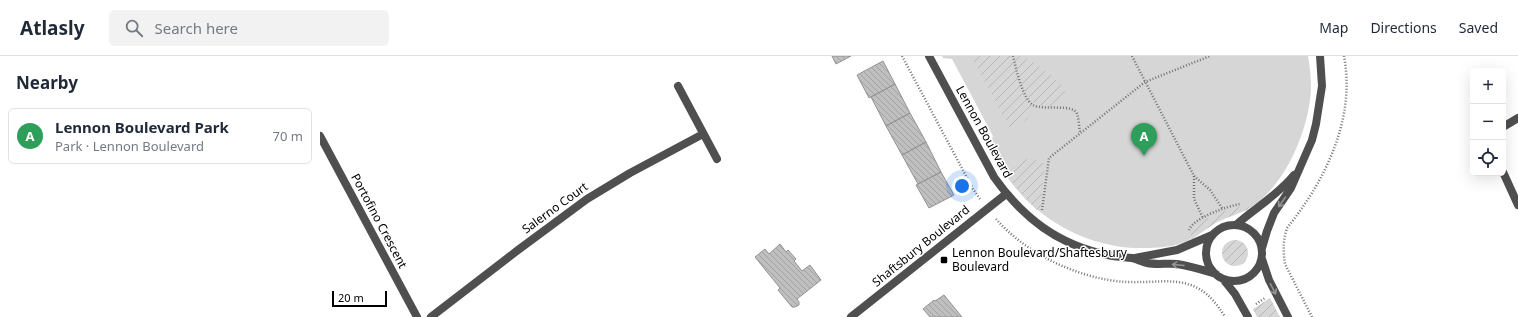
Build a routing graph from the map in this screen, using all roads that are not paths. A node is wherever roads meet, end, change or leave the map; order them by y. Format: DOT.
graph roads {
  1 [pos="929,56"];
  2 [pos="1320,56"];
  3 [pos="678,86"];
  4 [pos="1518,118"];
  5 [pos="1506,125"];
  6 [pos="703,134"];
  7 [pos="320,136"];
  8 [pos="717,159"];
  9 [pos="1300,168"];
  10 [pos="1505,176"];
  11 [pos="1006,194"];
  12 [pos="1518,205"];
  13 [pos="1236,225"];
  14 [pos="1212,235"];
  15 [pos="1262,248"];
  16 [pos="1134,259"];
  17 [pos="1262,259"];
  18 [pos="1216,274"];
  19 [pos="1224,279"];
  20 [pos="1246,313"];
  21 [pos="417,317"];
  22 [pos="431,317"];
  23 [pos="851,317"];
  24 [pos="1288,317"];
  1 -- 11 [label="street, Lennon Boulevard"];
  2 -- 9 [label="street"];
  3 -- 6 [label="street"];
  4 -- 5 [label="street"];
  6 -- 8 [label="street"];
  6 -- 22 [label="street, Salerno Court"];
  7 -- 21 [label="street, Portofino Crescent"];
  9 -- 13 [label="street"];
  9 -- 15 [label="street, one-way"];
  10 -- 12 [label="street"];
  11 -- 16 [label="street, Lennon Boulevard"];
  11 -- 23 [label="street, Shaftsbury Boulevard"];
  13 -- 14 [label="street"];
  13 -- 15 [label="street"];
  14 -- 16 [label="street, Lennon Boulevard"];
  14 -- 18 [label="street"];
  15 -- 17 [label="street"];
  18 -- 16 [label="street, Lennon Boulevard, one-way"];
  17 -- 19 [label="street"];
  17 -- 24 [label="street, one-way"];
  18 -- 19 [label="street"];
  19 -- 20 [label="street"];
}
